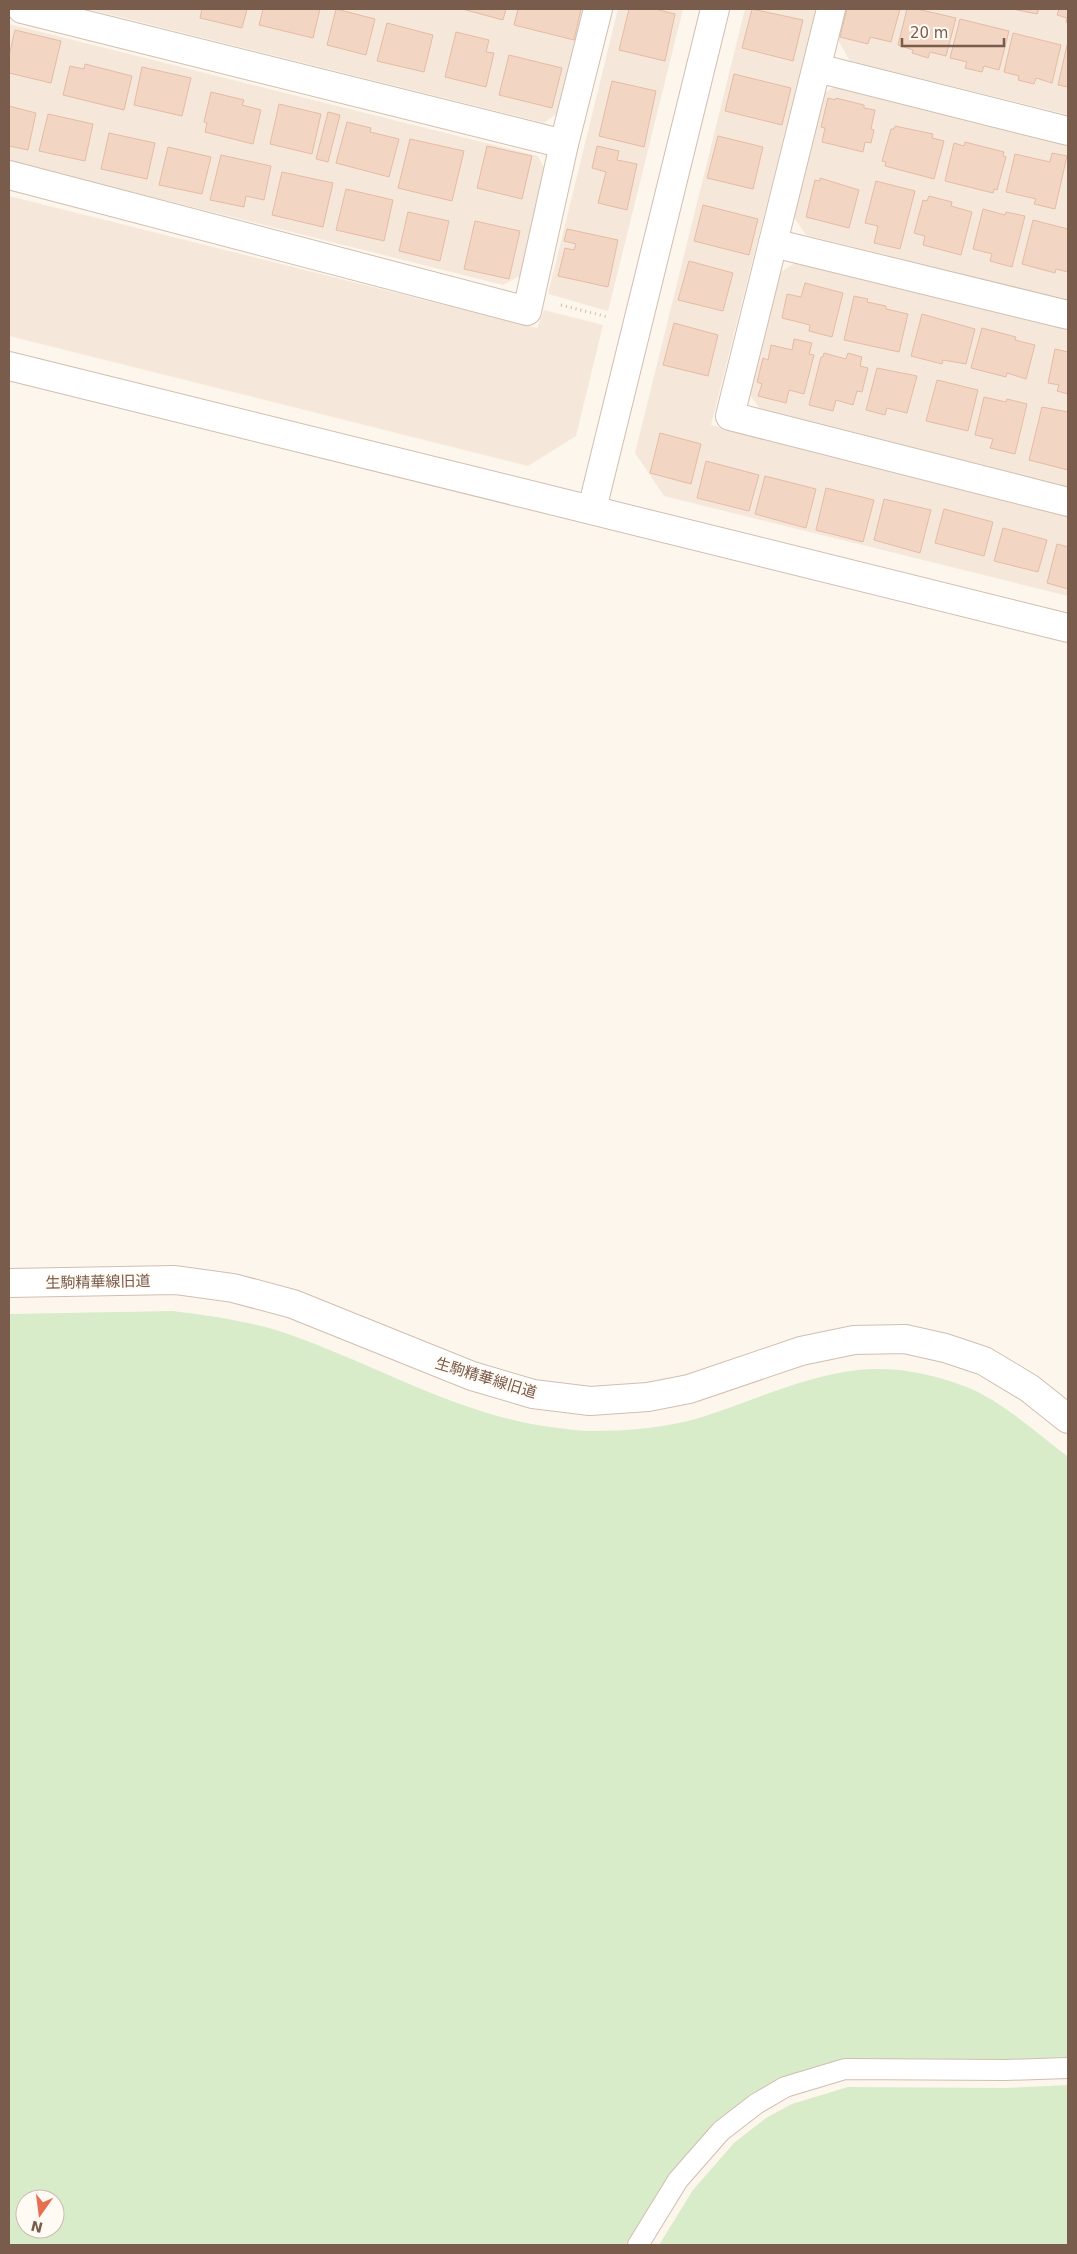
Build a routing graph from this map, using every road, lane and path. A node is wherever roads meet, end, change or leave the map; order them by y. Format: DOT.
graph roads {
  1 [pos="22,9"];
  2 [pos="598,9"];
  3 [pos="715,9"];
  4 [pos="832,9"];
  5 [pos="817,68"];
  6 [pos="1068,131"];
  7 [pos="564,144"];
  8 [pos="9,175"];
  9 [pos="773,243"];
  10 [pos="530,296"];
  11 [pos="1068,315"];
  12 [pos="613,319"];
  13 [pos="9,366"];
  14 [pos="1068,502"];
  15 [pos="592,509"];
  16 [pos="1068,628"];
  17 [pos="9,1283"];
  18 [pos="1068,1419"];
  19 [pos="1068,2068"];
  20 [pos="638,2245"];
  1 -- 7 [label="street"];
  2 -- 7 [label="street"];
  3 -- 15 [label="street"];
  4 -- 5 [label="street"];
  5 -- 6 [label="street"];
  5 -- 9 [label="street"];
  7 -- 10 [label="street"];
  8 -- 10 [label="street"];
  9 -- 11 [label="street"];
  9 -- 14 [label="street"];
  10 -- 12 [label="path"];
  13 -- 15 [label="street"];
  15 -- 16 [label="street"];
  17 -- 18 [label="street, 生駒精華線旧道"];
  19 -- 20 [label="lane"];
}
